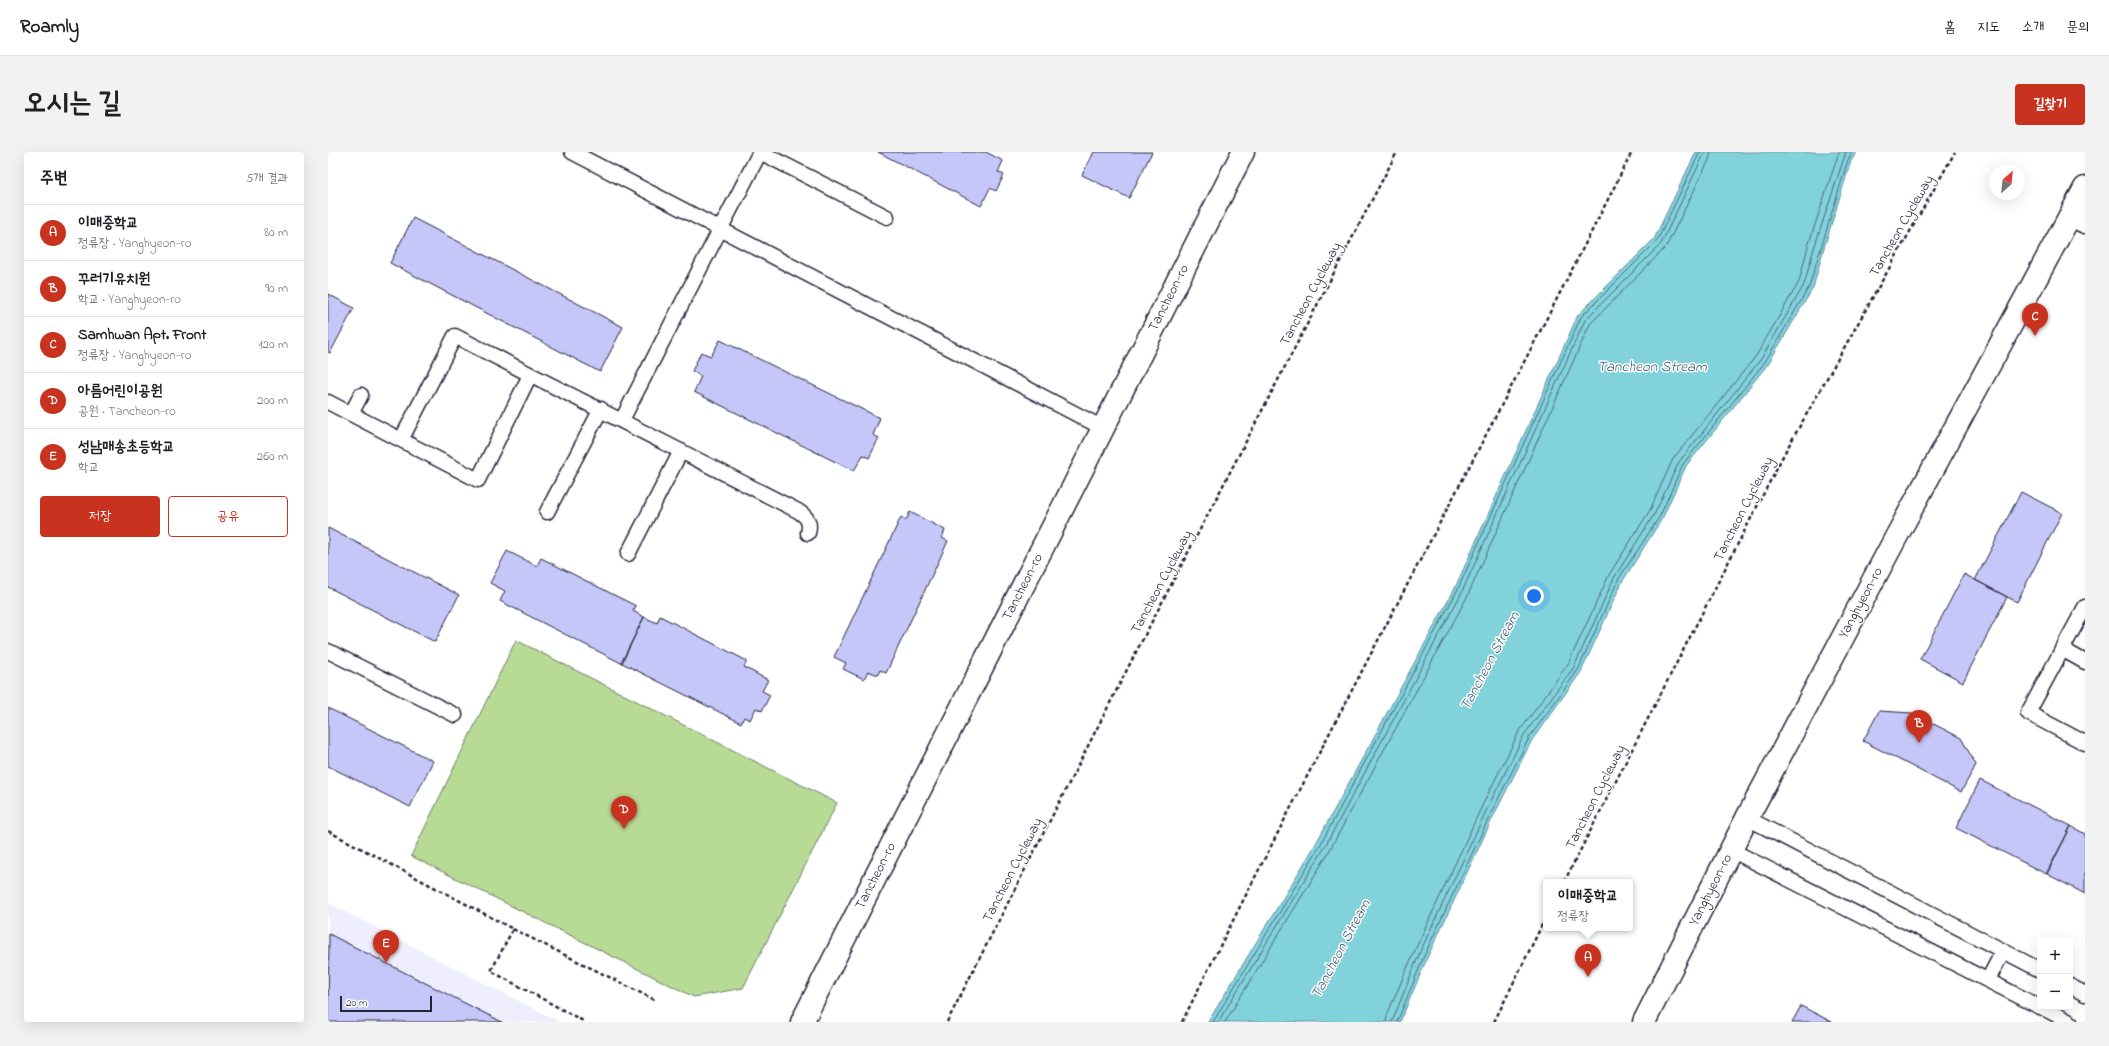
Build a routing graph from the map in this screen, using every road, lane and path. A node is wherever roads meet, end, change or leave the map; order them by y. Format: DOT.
graph roads {
  1 [pos="572,152"];
  2 [pos="1243,152"];
  3 [pos="1397,152"];
  4 [pos="1632,152"];
  5 [pos="1955,152"];
  6 [pos="2085,188"];
  7 [pos="887,217"];
  8 [pos="2078,218"];
  9 [pos="721,229"];
  10 [pos="530,375"];
  11 [pos="361,395"];
  12 [pos="328,402"];
  13 [pos="600,409"];
  14 [pos="351,414"];
  15 [pos="622,420"];
  16 [pos="1104,428"];
  17 [pos="401,440"];
  18 [pos="680,451"];
  19 [pos="547,512"];
  20 [pos="808,533"];
  21 [pos="628,554"];
  22 [pos="2085,607"];
  23 [pos="2062,649"];
  24 [pos="328,651"];
  25 [pos="2085,662"];
  26 [pos="455,715"];
  27 [pos="2085,743"];
  28 [pos="1748,818"];
  29 [pos="328,831"];
  30 [pos="1731,850"];
  31 [pos="1566,879"];
  32 [pos="1543,923"];
  33 [pos="514,929"];
  34 [pos="2003,951"];
  35 [pos="2037,968"];
  36 [pos="1988,980"];
  37 [pos="2073,988"];
  38 [pos="2085,994"];
  39 [pos="657,1001"];
  40 [pos="2037,1005"];
  41 [pos="2046,1010"];
  42 [pos="586,1022"];
  43 [pos="802,1022"];
  44 [pos="947,1022"];
  45 [pos="1182,1022"];
  46 [pos="1494,1022"];
  47 [pos="1644,1022"];
  48 [pos="2070,1022"];
  1 -- 9 [label="lane"];
  2 -- 16 [label="main road, Tancheon-ro"];
  3 -- 44 [label="path, Tancheon Cycleway"];
  4 -- 45 [label="path"];
  5 -- 31 [label="path, Tancheon Cycleway"];
  6 -- 8 [label="main road, Yanghyeon-ro"];
  7 -- 9 [label="lane"];
  8 -- 28 [label="main road, Yanghyeon-ro"];
  9 -- 15 [label="lane"];
  9 -- 16 [label="lane"];
  10 -- 13 [label="lane"];
  10 -- 17 [label="lane"];
  10 -- 17 [label="lane"];
  11 -- 14 [label="lane"];
  12 -- 14 [label="lane"];
  13 -- 15 [label="lane"];
  13 -- 19 [label="lane"];
  14 -- 17 [label="lane"];
  15 -- 18 [label="lane"];
  16 -- 43 [label="main road, Tancheon-ro"];
  18 -- 20 [label="lane"];
  18 -- 21 [label="lane"];
  22 -- 23 [label="lane"];
  23 -- 25 [label="lane"];
  23 -- 27 [label="lane"];
  24 -- 26 [label="lane"];
  28 -- 30 [label="main road, Yanghyeon-ro"];
  28 -- 34 [label="lane"];
  29 -- 33 [label="path"];
  30 -- 36 [label="lane"];
  30 -- 47 [label="main road, Yanghyeon-ro"];
  32 -- 46 [label="path"];
  33 -- 39 [label="path"];
  33 -- 42 [label="path"];
  34 -- 35 [label="lane"];
  34 -- 36 [label="lane"];
  36 -- 40 [label="lane"];
  37 -- 38 [label="lane"];
  41 -- 48 [label="lane"];
}
